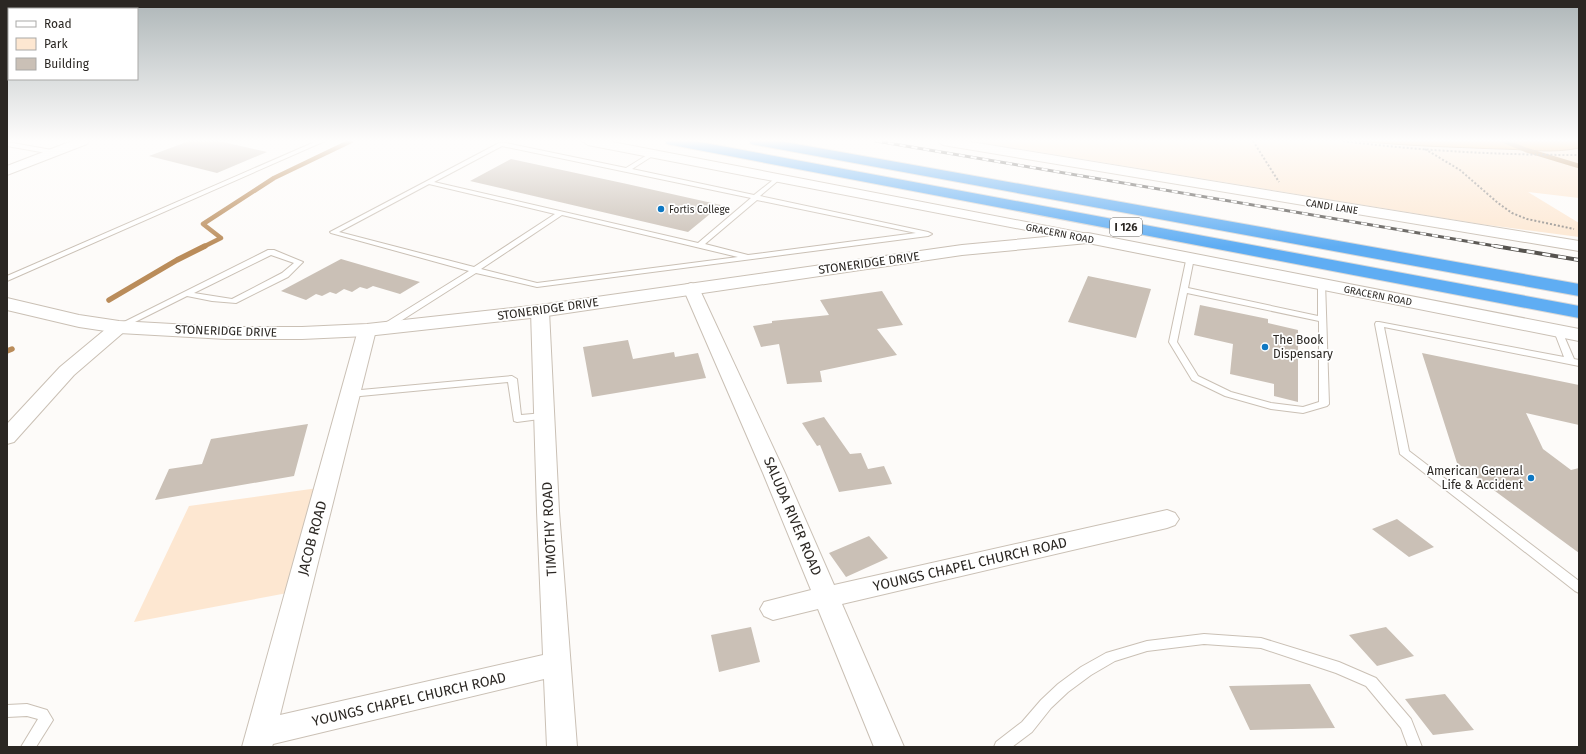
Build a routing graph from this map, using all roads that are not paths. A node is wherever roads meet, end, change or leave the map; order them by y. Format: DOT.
graph roads {
  1 [pos="242,176"];
  2 [pos="439,176"];
  3 [pos="657,176"];
  4 [pos="768,176"];
  5 [pos="859,176"];
  6 [pos="950,176"];
  7 [pos="1155,176"];
  8 [pos="778,178"];
  9 [pos="428,182"];
  10 [pos="756,197"];
  11 [pos="561,213"];
  12 [pos="1088,238"];
  13 [pos="700,245"];
  14 [pos="1579,246"];
  15 [pos="750,257"];
  16 [pos="1190,258"];
  17 [pos="475,270"];
  18 [pos="7,279"];
  19 [pos="1322,284"];
  20 [pos="691,288"];
  21 [pos="1184,290"];
  22 [pos="1579,290"];
  23 [pos="187,294"];
  24 [pos="7,304"];
  25 [pos="540,311"];
  26 [pos="1579,312"];
  27 [pos="1322,319"];
  28 [pos="119,327"];
  29 [pos="375,329"];
  30 [pos="1558,331"];
  31 [pos="1579,335"];
  32 [pos="1574,362"];
  33 [pos="350,394"];
  34 [pos="544,416"];
  35 [pos="7,437"];
  36 [pos="1167,519"];
  37 [pos="1579,588"];
  38 [pos="827,596"];
  39 [pos="773,609"];
  40 [pos="557,664"];
  41 [pos="7,712"];
  42 [pos="259,740"];
  43 [pos="28,747"];
  44 [pos="562,747"];
  45 [pos="890,747"];
  46 [pos="1001,747"];
  47 [pos="1415,747"];
  1 -- 18 [label="lane"];
  2 -- 9 [label="lane"];
  3 -- 10 [label="lane"];
  4 -- 8 [label="street, GRACERN ROAD"];
  5 -- 26 [label="highway, I 126"];
  6 -- 22 [label="highway, I 126"];
  7 -- 14 [label="street, CANDI LANE"];
  8 -- 10 [label="lane"];
  8 -- 12 [label="street, GRACERN ROAD"];
  9 -- 11 [label="lane"];
  9 -- 17 [label="lane"];
  10 -- 13 [label="lane"];
  10 -- 15 [label="lane"];
  11 -- 13 [label="lane"];
  11 -- 17 [label="lane"];
  12 -- 16 [label="street, GRACERN ROAD"];
  12 -- 20 [label="street, STONERIDGE DRIVE"];
  13 -- 15 [label="lane"];
  15 -- 17 [label="lane"];
  16 -- 19 [label="street, GRACERN ROAD"];
  16 -- 21 [label="lane"];
  17 -- 29 [label="lane"];
  19 -- 27 [label="lane"];
  19 -- 30 [label="street, GRACERN ROAD"];
  20 -- 25 [label="street, STONERIDGE DRIVE"];
  20 -- 38 [label="street, SALUDA RIVER ROAD"];
  21 -- 27 [label="lane"];
  21 -- 27 [label="lane"];
  23 -- 23 [label="lane"];
  23 -- 28 [label="lane"];
  24 -- 28 [label="street, STONERIDGE DRIVE"];
  25 -- 29 [label="street, STONERIDGE DRIVE"];
  25 -- 34 [label="street, TIMOTHY ROAD"];
  28 -- 29 [label="street, STONERIDGE DRIVE"];
  28 -- 35 [label="street"];
  29 -- 33 [label="street, JACOB ROAD"];
  30 -- 31 [label="street, GRACERN ROAD"];
  30 -- 32 [label="lane"];
  32 -- 37 [label="lane"];
  33 -- 34 [label="lane"];
  33 -- 42 [label="street, JACOB ROAD"];
  34 -- 40 [label="street, TIMOTHY ROAD"];
  36 -- 38 [label="street, YOUNGS CHAPEL CHURCH ROAD"];
  38 -- 39 [label="street, YOUNGS CHAPEL CHURCH ROAD"];
  38 -- 45 [label="street, SALUDA RIVER ROAD"];
  40 -- 42 [label="street, YOUNGS CHAPEL CHURCH ROAD"];
  40 -- 44 [label="street, TIMOTHY ROAD"];
  41 -- 43 [label="lane"];
  46 -- 47 [label="lane"];
}
